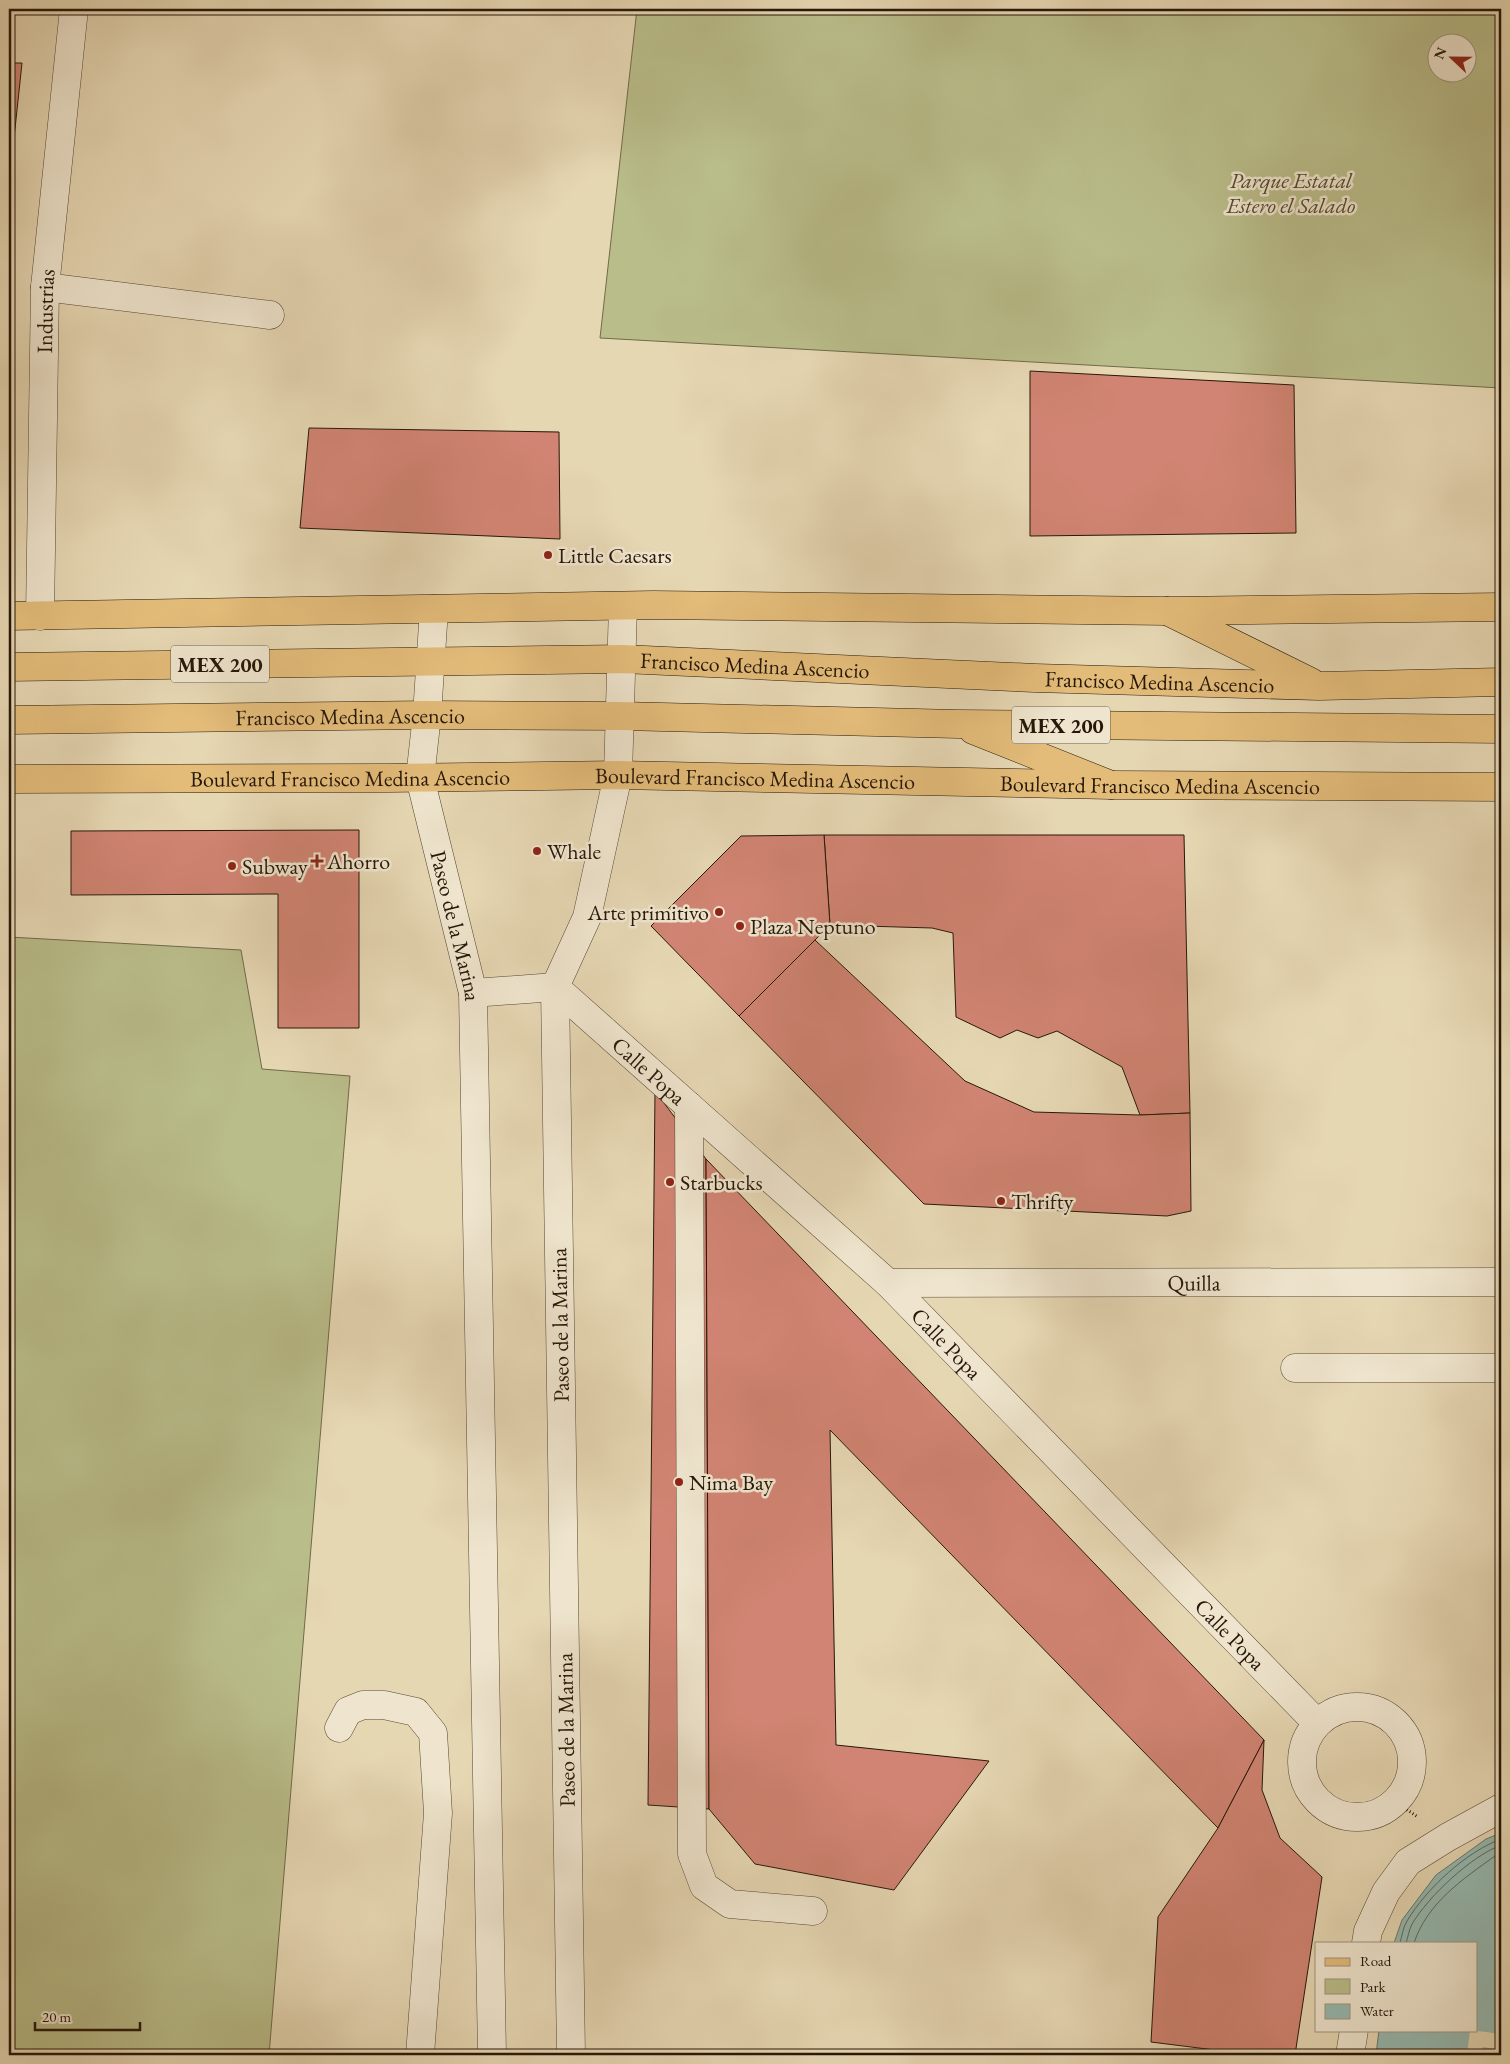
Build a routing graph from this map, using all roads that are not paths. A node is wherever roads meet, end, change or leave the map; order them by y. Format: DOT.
graph roads {
  1 [pos="74,9"];
  2 [pos="45,287"];
  3 [pos="270,315"];
  4 [pos="623,606"];
  5 [pos="1501,607"];
  6 [pos="434,610"];
  7 [pos="1167,611"];
  8 [pos="9,616"];
  9 [pos="40,616"];
  10 [pos="623,659"];
  11 [pos="431,662"];
  12 [pos="9,667"];
  13 [pos="1501,682"];
  14 [pos="1319,686"];
  15 [pos="427,715"];
  16 [pos="621,716"];
  17 [pos="9,720"];
  18 [pos="958,724"];
  19 [pos="1501,729"];
  20 [pos="618,775"];
  21 [pos="420,778"];
  22 [pos="9,779"];
  23 [pos="1111,785"];
  24 [pos="1501,787"];
  25 [pos="555,987"];
  26 [pos="473,993"];
  27 [pos="689,1106"];
  28 [pos="1501,1282"];
  29 [pos="888,1283"];
  30 [pos="1295,1368"];
  31 [pos="1501,1368"];
  32 [pos="1317,1724"];
  33 [pos="340,1728"];
  34 [pos="1501,1808"];
  35 [pos="813,1911"];
  36 [pos="1366,1942"];
  37 [pos="1354,2032"];
  38 [pos="420,2055"];
  39 [pos="492,2055"];
  40 [pos="571,2055"];
  41 [pos="1350,2055"];
  1 -- 2 [label="street, Industrias"];
  2 -- 3 [label="street"];
  2 -- 9 [label="street, Industrias"];
  4 -- 6 [label="main road"];
  4 -- 7 [label="main road"];
  4 -- 10 [label="street, Paseo de la Marina"];
  5 -- 7 [label="main road"];
  6 -- 9 [label="main road"];
  6 -- 11 [label="street, Paseo de la Marina"];
  7 -- 14 [label="main road"];
  8 -- 9 [label="main road"];
  10 -- 11 [label="main road, Francisco Medina Ascencio / MEX 200"];
  10 -- 14 [label="main road, Francisco Medina Ascencio / MEX 200"];
  10 -- 16 [label="street, Paseo de la Marina"];
  11 -- 12 [label="main road, Francisco Medina Ascencio / MEX 200"];
  11 -- 15 [label="street, Paseo de la Marina"];
  13 -- 14 [label="main road, Francisco Medina Ascencio / MEX 200"];
  15 -- 16 [label="main road, Francisco Medina Ascencio / MEX 200"];
  15 -- 17 [label="main road, Francisco Medina Ascencio / MEX 200"];
  15 -- 21 [label="street, Paseo de la Marina"];
  16 -- 18 [label="main road, Francisco Medina Ascencio / MEX 200"];
  16 -- 20 [label="street, Paseo de la Marina"];
  18 -- 19 [label="main road, Francisco Medina Ascencio / MEX 200"];
  18 -- 23 [label="main road"];
  20 -- 21 [label="main road, Boulevard Francisco Medina Ascencio"];
  20 -- 23 [label="main road, Boulevard Francisco Medina Ascencio"];
  20 -- 25 [label="street, Paseo de la Marina"];
  21 -- 22 [label="main road, Boulevard Francisco Medina Ascencio"];
  21 -- 26 [label="street, Paseo de la Marina"];
  23 -- 24 [label="main road, Boulevard Francisco Medina Ascencio"];
  25 -- 26 [label="street"];
  25 -- 27 [label="street, Calle Popa"];
  25 -- 40 [label="street, Paseo de la Marina"];
  26 -- 39 [label="street, Paseo de la Marina"];
  27 -- 29 [label="street, Calle Popa"];
  27 -- 35 [label="street"];
  28 -- 29 [label="street, Quilla"];
  29 -- 32 [label="street, Calle Popa"];
  30 -- 31 [label="street"];
  32 -- 32 [label="street"];
  33 -- 38 [label="street"];
  34 -- 36 [label="street"];
  37 -- 41 [label="street"];
}
